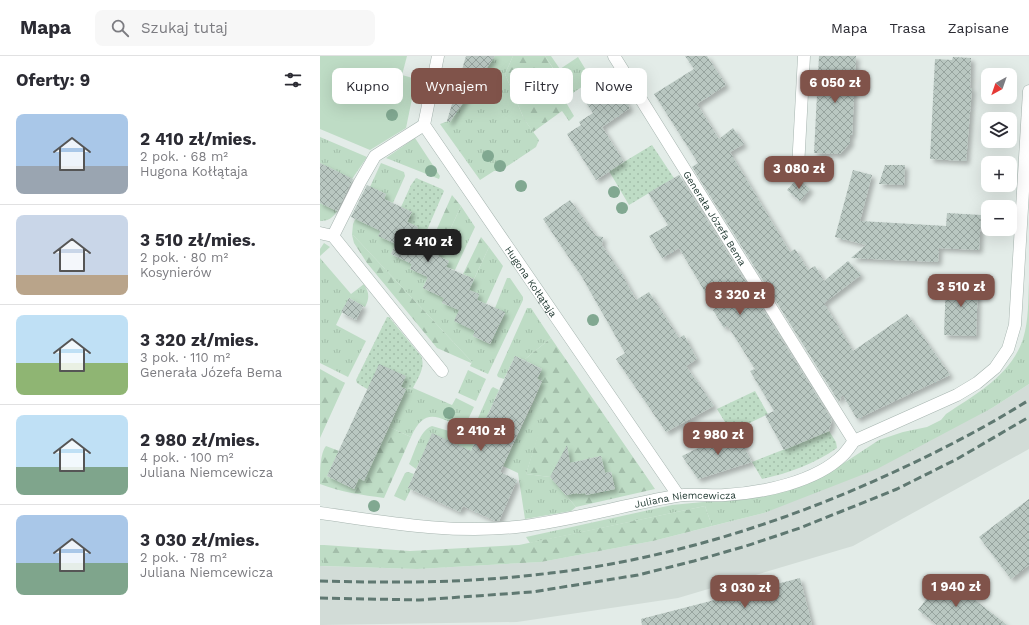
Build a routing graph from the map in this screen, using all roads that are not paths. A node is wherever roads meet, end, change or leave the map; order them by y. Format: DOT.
graph roads {
  1 [pos="438,56"];
  2 [pos="614,56"];
  3 [pos="804,56"];
  4 [pos="1029,91"];
  5 [pos="424,125"];
  6 [pos="1027,151"];
  7 [pos="798,168"];
  8 [pos="320,233"];
  9 [pos="333,236"];
  10 [pos="442,371"];
  11 [pos="854,441"];
  12 [pos="678,495"];
  13 [pos="320,513"];
  1 -- 5 [label="street"];
  2 -- 11 [label="street, Generała Józefa Bema"];
  3 -- 7 [label="street"];
  4 -- 6 [label="street, Juliana Niemcewicza"];
  5 -- 9 [label="street"];
  5 -- 12 [label="street, Hugona Kołłątaja"];
  6 -- 11 [label="street, Juliana Niemcewicza"];
  8 -- 9 [label="street"];
  9 -- 10 [label="street"];
  11 -- 12 [label="street, Juliana Niemcewicza"];
  12 -- 13 [label="street, Juliana Niemcewicza"];
}
